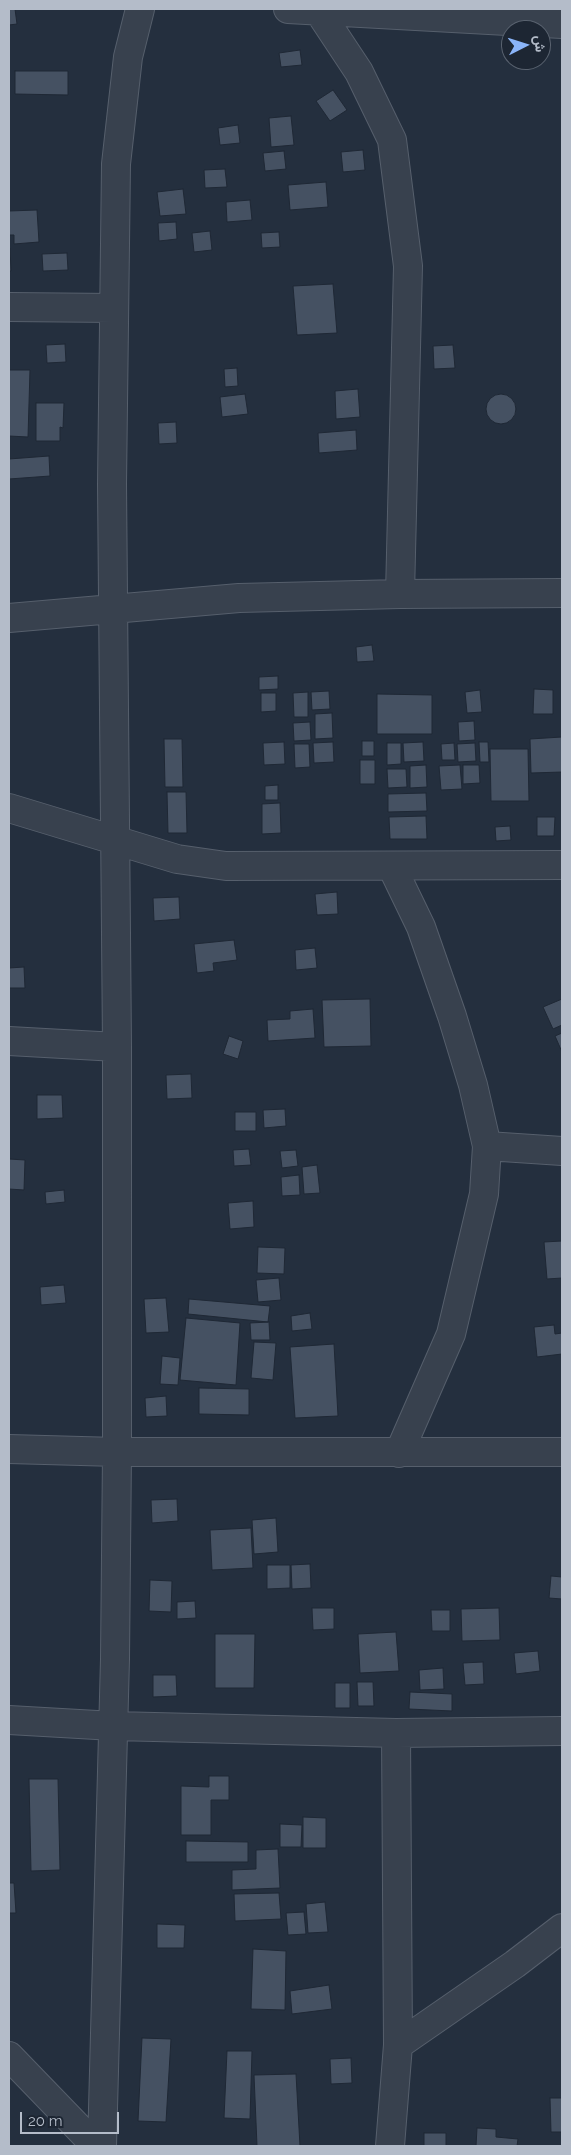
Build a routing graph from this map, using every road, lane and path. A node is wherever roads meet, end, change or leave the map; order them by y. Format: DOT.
graph roads {
  1 [pos="140,9"];
  2 [pos="288,9"];
  3 [pos="318,10"];
  4 [pos="562,24"];
  5 [pos="9,307"];
  6 [pos="114,308"];
  7 [pos="562,593"];
  8 [pos="400,594"];
  9 [pos="113,610"];
  10 [pos="9,618"];
  11 [pos="9,808"];
  12 [pos="115,841"];
  13 [pos="562,865"];
  14 [pos="392,867"];
  15 [pos="9,1042"];
  16 [pos="117,1047"];
  17 [pos="487,1146"];
  18 [pos="562,1151"];
  19 [pos="9,1449"];
  20 [pos="117,1452"];
  21 [pos="562,1452"];
  22 [pos="399,1454"];
  23 [pos="9,1720"];
  24 [pos="114,1726"];
  25 [pos="562,1731"];
  26 [pos="396,1733"];
  27 [pos="562,1928"];
  28 [pos="398,2045"];
  29 [pos="9,2056"];
  30 [pos="96,2146"];
  31 [pos="102,2146"];
  32 [pos="390,2146"];
  1 -- 6 [label="street"];
  2 -- 3 [label="street"];
  3 -- 4 [label="street"];
  3 -- 8 [label="street"];
  5 -- 6 [label="street"];
  6 -- 9 [label="street"];
  7 -- 8 [label="street"];
  8 -- 9 [label="street"];
  9 -- 10 [label="street"];
  9 -- 12 [label="street"];
  11 -- 12 [label="street"];
  12 -- 14 [label="street"];
  12 -- 16 [label="street"];
  13 -- 14 [label="street"];
  14 -- 17 [label="street"];
  15 -- 16 [label="street"];
  16 -- 20 [label="street"];
  17 -- 18 [label="street"];
  17 -- 22 [label="street"];
  19 -- 20 [label="street"];
  20 -- 22 [label="street"];
  20 -- 24 [label="street"];
  21 -- 22 [label="street"];
  23 -- 24 [label="street"];
  24 -- 26 [label="street"];
  24 -- 31 [label="street"];
  25 -- 26 [label="street"];
  26 -- 28 [label="street"];
  27 -- 28 [label="street"];
  28 -- 32 [label="street"];
  29 -- 30 [label="street"];
}
